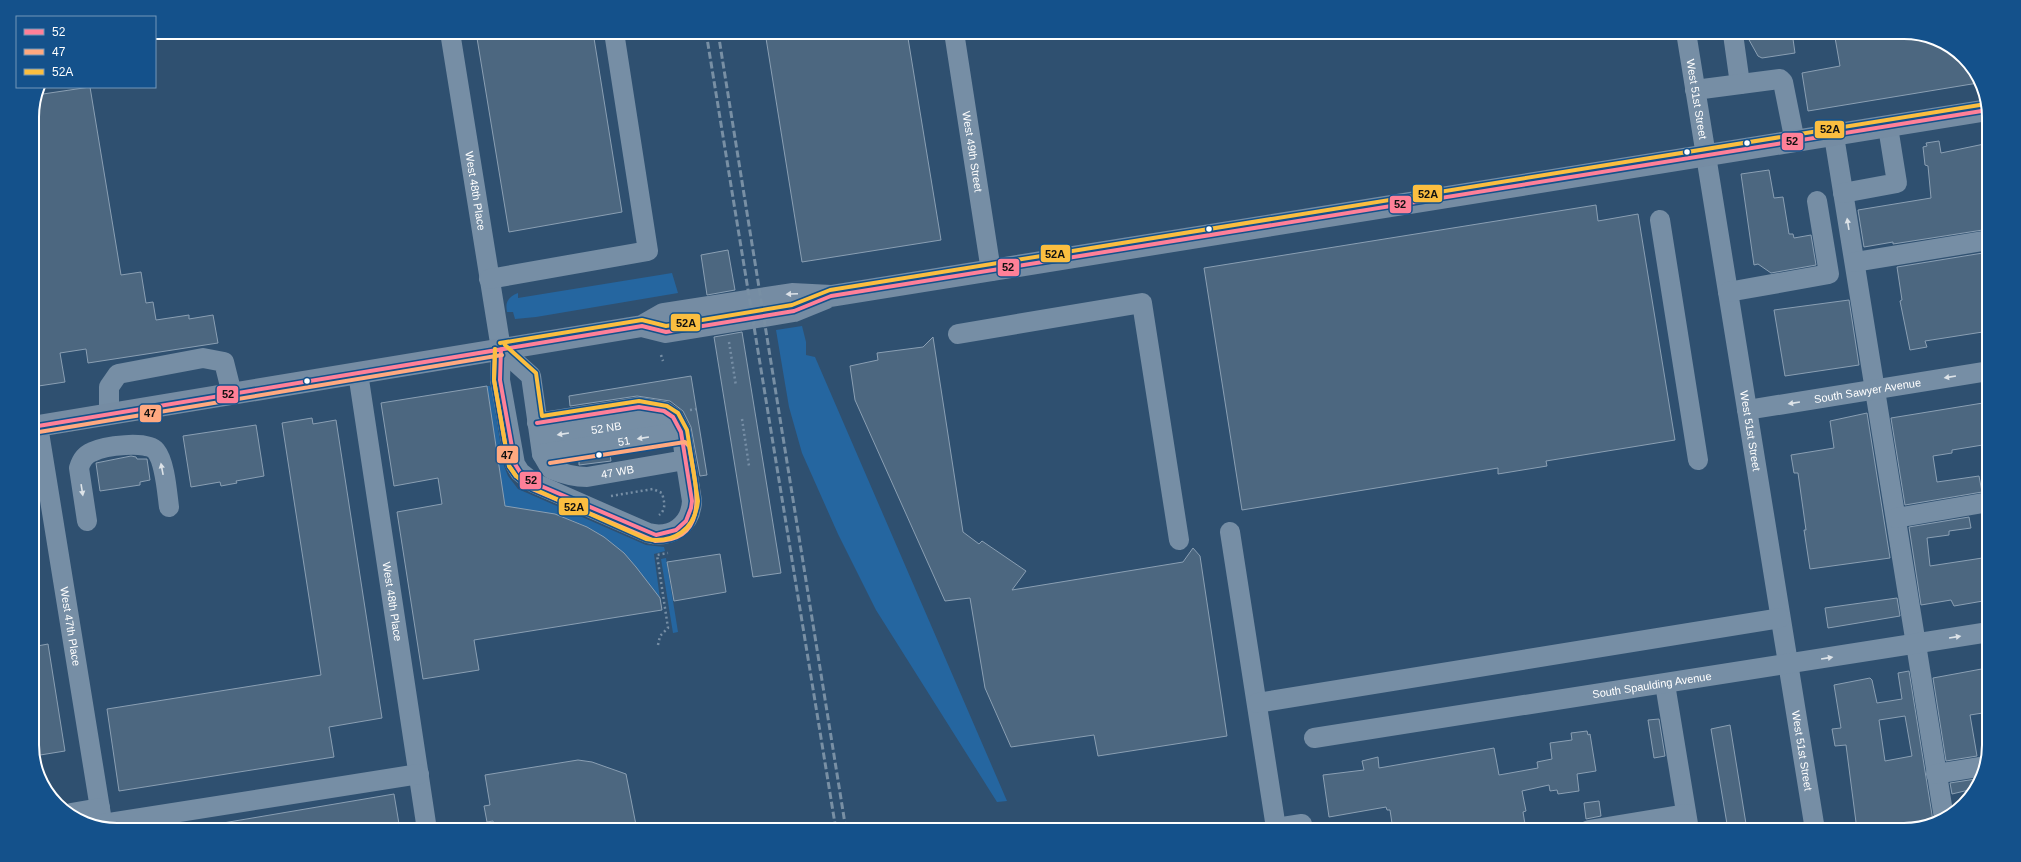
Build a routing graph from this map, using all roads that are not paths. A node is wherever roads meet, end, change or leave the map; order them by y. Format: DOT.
graph roads {
  1 [pos="451,39"];
  2 [pos="615,39"];
  3 [pos="955,39"];
  4 [pos="1687,39"];
  5 [pos="1734,39"];
  6 [pos="1740,84"];
  7 [pos="1695,90"];
  8 [pos="1982,111"];
  9 [pos="1888,127"];
  10 [pos="1834,136"];
  11 [pos="1795,142"];
  12 [pos="1706,156"];
  13 [pos="1843,193"];
  14 [pos="1817,201"];
  15 [pos="1660,220"];
  16 [pos="1982,241"];
  17 [pos="1854,262"];
  18 [pos="991,271"];
  19 [pos="489,279"];
  20 [pos="1728,292"];
  21 [pos="958,334"];
  22 [pos="502,349"];
  23 [pos="1982,372"];
  24 [pos="358,373"];
  25 [pos="1875,389"];
  26 [pos="232,394"];
  27 [pos="1747,410"];
  28 [pos="109,414"];
  29 [pos="39,425"];
  30 [pos="682,433"];
  31 [pos="542,446"];
  32 [pos="39,450"];
  33 [pos="1698,460"];
  34 [pos="1982,503"];
  35 [pos="169,507"];
  36 [pos="1896,518"];
  37 [pos="87,521"];
  38 [pos="1230,532"];
  39 [pos="1180,540"];
  40 [pos="1780,618"];
  41 [pos="1982,633"];
  42 [pos="1916,644"];
  43 [pos="1788,665"];
  44 [pos="1665,684"];
  45 [pos="1257,703"];
  46 [pos="1314,738"];
  47 [pos="1979,767"];
  48 [pos="419,774"];
  49 [pos="1936,774"];
  50 [pos="1943,812"];
  51 [pos="86,816"];
  52 [pos="102,820"];
  53 [pos="1687,822"];
  54 [pos="426,823"];
  55 [pos="1275,823"];
  56 [pos="1675,823"];
  57 [pos="1814,823"];
  1 -- 19 [label="street, West 48th Place"];
  2 -- 19 [label="street"];
  3 -- 18 [label="street, West 49th Street"];
  4 -- 7 [label="street, West 51st Street"];
  5 -- 6 [label="street"];
  6 -- 7 [label="street"];
  6 -- 11 [label="street"];
  7 -- 12 [label="street, West 51st Street"];
  8 -- 9 [label="main road"];
  9 -- 10 [label="main road"];
  9 -- 13 [label="street"];
  10 -- 11 [label="main road"];
  10 -- 13 [label="street"];
  11 -- 12 [label="main road"];
  12 -- 18 [label="main road"];
  12 -- 20 [label="street, West 51st Street"];
  17 -- 13 [label="street, one-way"];
  14 -- 20 [label="street"];
  15 -- 33 [label="street"];
  16 -- 17 [label="street"];
  17 -- 25 [label="street"];
  18 -- 22 [label="main road"];
  19 -- 22 [label="street, West 48th Place"];
  20 -- 27 [label="street, West 51st Street"];
  21 -- 39 [label="street"];
  22 -- 24 [label="main road"];
  22 -- 30 [label="street, West 48th Place"];
  22 -- 31 [label="street"];
  23 -- 25 [label="street, South Sawyer Avenue, one-way"];
  24 -- 26 [label="main road"];
  24 -- 48 [label="street, West 48th Place"];
  25 -- 27 [label="street, South Sawyer Avenue, one-way"];
  25 -- 36 [label="street"];
  26 -- 28 [label="main road"];
  26 -- 28 [label="street"];
  27 -- 40 [label="street, West 51st Street"];
  28 -- 29 [label="main road"];
  30 -- 31 [label="street, 52 NB, one-way"];
  30 -- 31 [label="street, 47 WB"];
  32 -- 52 [label="street, West 47th Place"];
  34 -- 36 [label="street"];
  35 -- 37 [label="street, one-way"];
  36 -- 42 [label="street"];
  38 -- 45 [label="street"];
  40 -- 43 [label="street, West 51st Street"];
  40 -- 45 [label="street"];
  42 -- 41 [label="street, South Spaulding Avenue, one-way"];
  43 -- 42 [label="street, South Spaulding Avenue, one-way"];
  42 -- 49 [label="street"];
  43 -- 44 [label="street, South Spaulding Avenue"];
  43 -- 57 [label="street, West 51st Street"];
  44 -- 46 [label="street, South Spaulding Avenue"];
  44 -- 53 [label="street"];
  45 -- 55 [label="street"];
  47 -- 49 [label="street"];
  48 -- 52 [label="street"];
  48 -- 54 [label="street, West 48th Place"];
  49 -- 50 [label="street"];
  51 -- 52 [label="street"];
  53 -- 56 [label="street"];
}
